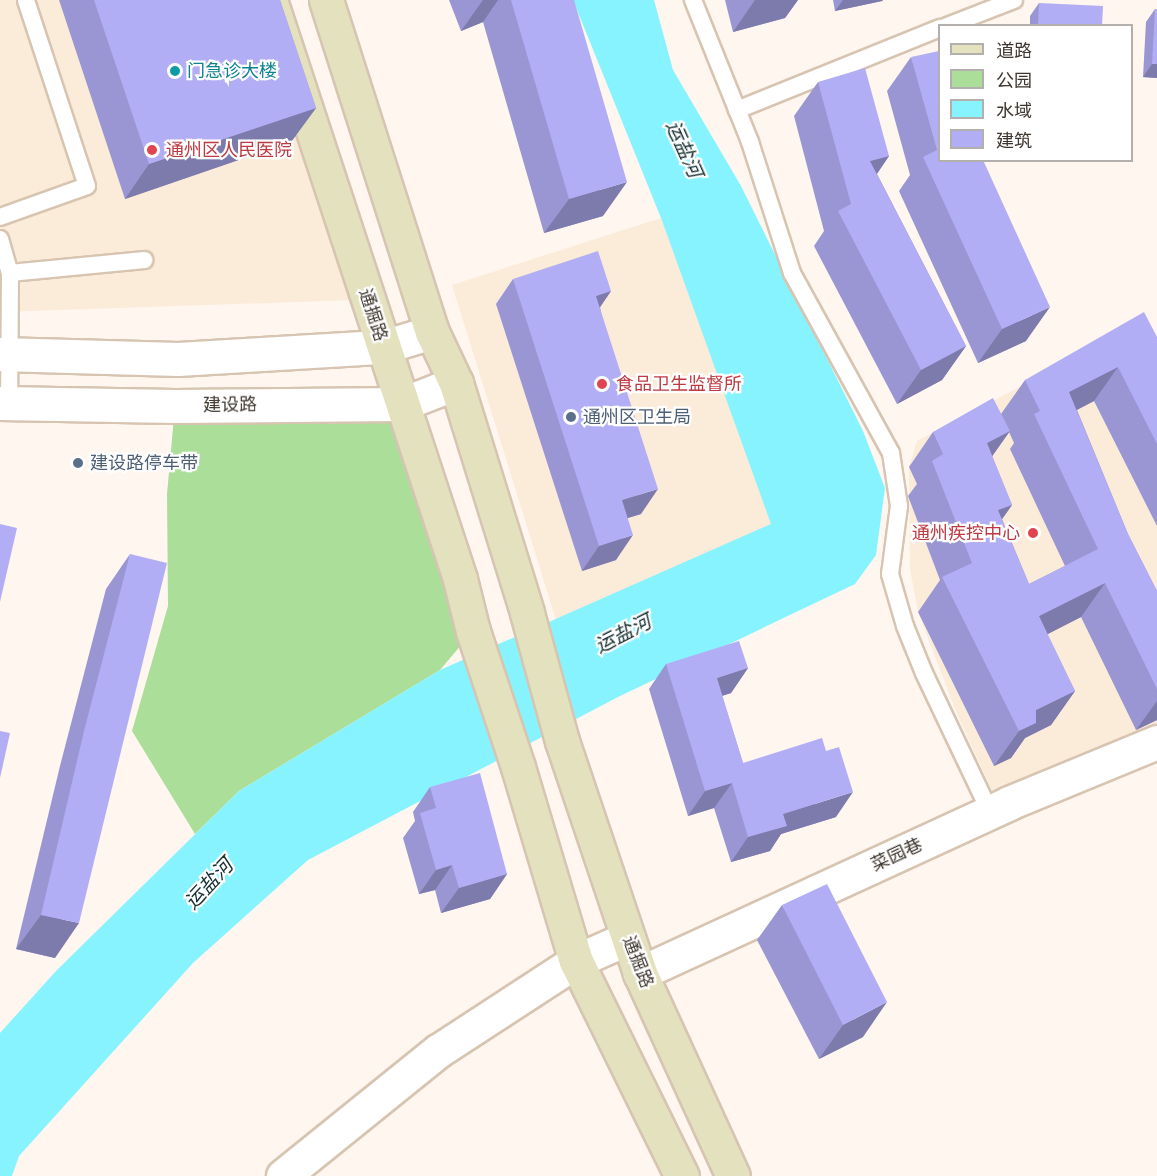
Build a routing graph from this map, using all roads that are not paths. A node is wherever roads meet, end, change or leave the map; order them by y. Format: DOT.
graph roads {
  1 [pos="26,0"];
  2 [pos="270,0"];
  3 [pos="326,0"];
  4 [pos="693,0"];
  5 [pos="1014,0"];
  6 [pos="952,24"];
  7 [pos="938,28"];
  8 [pos="737,110"];
  9 [pos="0,217"];
  10 [pos="0,239"];
  11 [pos="144,260"];
  12 [pos="10,273"];
  13 [pos="432,332"];
  14 [pos="383,346"];
  15 [pos="0,354"];
  16 [pos="456,383"];
  17 [pos="4,403"];
  18 [pos="402,404"];
  19 [pos="1157,742"];
  20 [pos="990,812"];
  21 [pos="628,938"];
  22 [pos="576,961"];
  23 [pos="640,973"];
  24 [pos="283,1176"];
  25 [pos="682,1176"];
  26 [pos="733,1176"];
  1 -- 9 [label="lane"];
  2 -- 14 [label="main road, 通掘路"];
  3 -- 13 [label="main road"];
  4 -- 8 [label="lane"];
  5 -- 6 [label="lane"];
  7 -- 8 [label="lane"];
  8 -- 20 [label="lane"];
  10 -- 12 [label="lane"];
  11 -- 12 [label="lane"];
  12 -- 17 [label="lane"];
  13 -- 14 [label="street"];
  13 -- 16 [label="main road"];
  14 -- 15 [label="street"];
  14 -- 18 [label="main road, 通掘路"];
  16 -- 18 [label="street, 建设路"];
  16 -- 21 [label="main road, 通掘路"];
  17 -- 18 [label="street, 建设路"];
  18 -- 22 [label="main road, 通掘路"];
  19 -- 20 [label="street, 菜园巷"];
  20 -- 23 [label="street, 菜园巷"];
  21 -- 22 [label="street"];
  21 -- 23 [label="main road, 通掘路"];
  22 -- 24 [label="street"];
  22 -- 25 [label="main road"];
  23 -- 26 [label="main road, 通掘路"];
}
